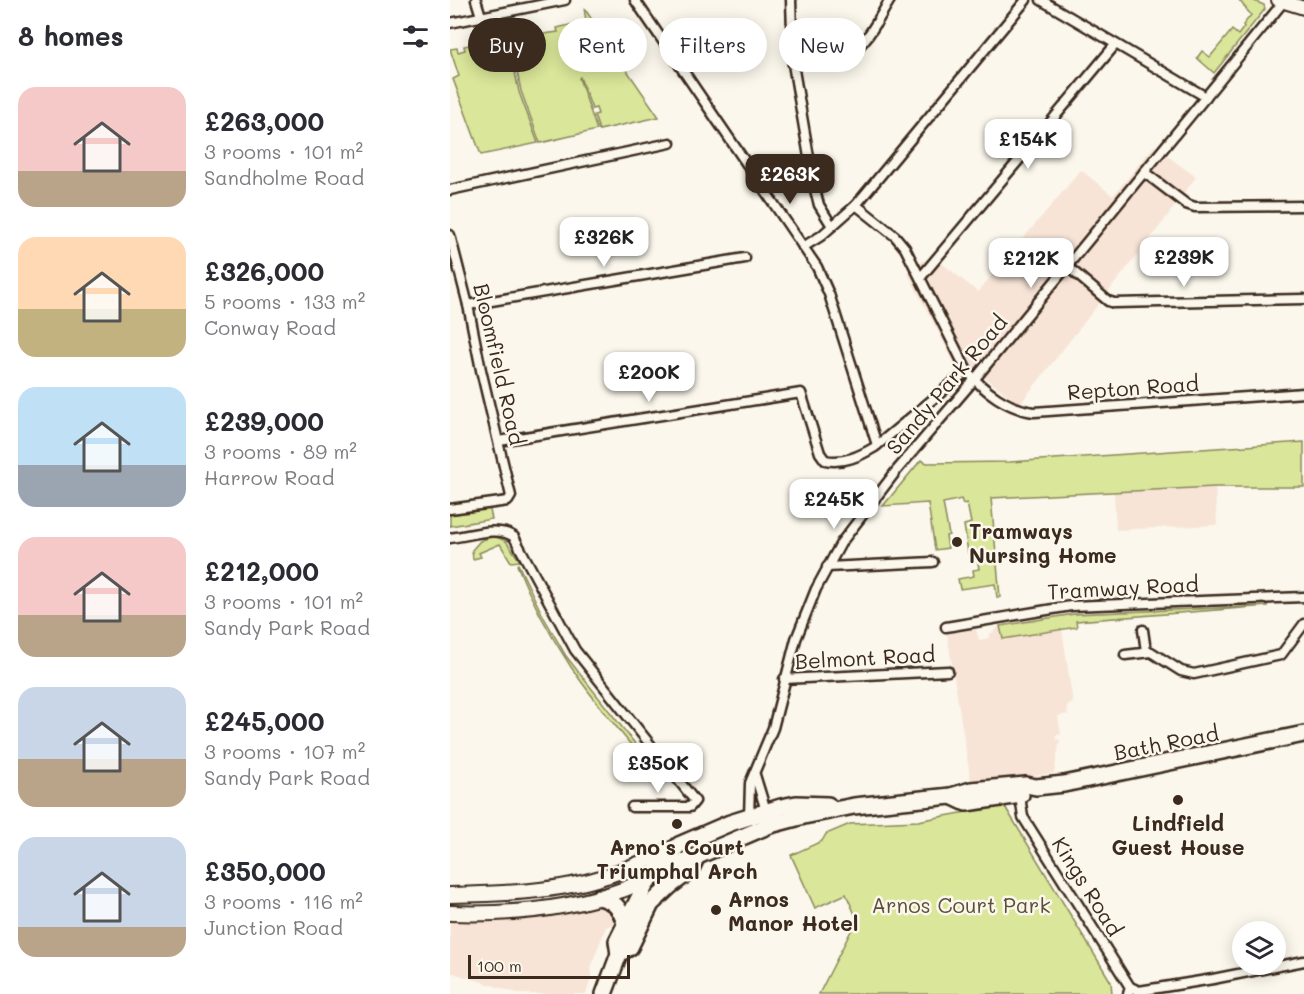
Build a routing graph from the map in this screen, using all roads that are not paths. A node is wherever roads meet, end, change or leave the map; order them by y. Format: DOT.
graph roads {
  1 [pos="476,0"];
  2 [pos="565,0"];
  3 [pos="791,0"];
  4 [pos="890,0"];
  5 [pos="1026,0"];
  6 [pos="1041,0"];
  7 [pos="636,1"];
  8 [pos="1282,1"];
  9 [pos="1304,8"];
  10 [pos="481,16"];
  11 [pos="792,18"];
  12 [pos="450,23"];
  13 [pos="866,38"];
  14 [pos="1115,45"];
  15 [pos="794,72"];
  16 [pos="1206,98"];
  17 [pos="670,143"];
  18 [pos="1144,172"];
  19 [pos="450,190"];
  20 [pos="856,205"];
  21 [pos="1304,205"];
  22 [pos="832,226"];
  23 [pos="450,235"];
  24 [pos="803,248"];
  25 [pos="745,258"];
  26 [pos="1067,266"];
  27 [pos="921,277"];
  28 [pos="1304,300"];
  29 [pos="468,304"];
  30 [pos="968,371"];
  31 [pos="974,380"];
  32 [pos="1304,393"];
  33 [pos="499,441"];
  34 [pos="877,445"];
  35 [pos="450,510"];
  36 [pos="450,538"];
  37 [pos="933,562"];
  38 [pos="827,567"];
  39 [pos="1304,597"];
  40 [pos="1304,624"];
  41 [pos="946,627"];
  42 [pos="1143,630"];
  43 [pos="1296,637"];
  44 [pos="1304,642"];
  45 [pos="1146,651"];
  46 [pos="1125,655"];
  47 [pos="948,671"];
  48 [pos="784,679"];
  49 [pos="1304,734"];
  50 [pos="755,775"];
  51 [pos="1036,787"];
  52 [pos="1022,795"];
  53 [pos="951,796"];
  54 [pos="632,807"];
  55 [pos="747,818"];
  56 [pos="768,819"];
  57 [pos="679,845"];
  58 [pos="697,856"];
  59 [pos="605,877"];
  60 [pos="646,881"];
  61 [pos="450,895"];
  62 [pos="599,897"];
  63 [pos="651,904"];
  64 [pos="450,913"];
  65 [pos="625,923"];
  66 [pos="619,954"];
  67 [pos="1304,961"];
  68 [pos="1129,991"];
  69 [pos="604,994"];
  1 -- 10 [label="street"];
  2 -- 10 [label="street"];
  3 -- 11 [label="street"];
  4 -- 13 [label="street"];
  5 -- 20 [label="street"];
  6 -- 14 [label="street"];
  7 -- 24 [label="street"];
  8 -- 9 [label="street"];
  8 -- 16 [label="street, Sandy Park Road"];
  10 -- 12 [label="street"];
  14 -- 16 [label="street"];
  14 -- 27 [label="street"];
  15 -- 22 [label="street"];
  16 -- 18 [label="street, Sandy Park Road"];
  17 -- 19 [label="street"];
  18 -- 21 [label="street"];
  18 -- 26 [label="street, Sandy Park Road"];
  20 -- 22 [label="street"];
  20 -- 27 [label="street"];
  22 -- 24 [label="street"];
  23 -- 29 [label="street, Bloomfield Road"];
  24 -- 34 [label="street"];
  25 -- 29 [label="street"];
  26 -- 28 [label="street"];
  26 -- 31 [label="street, Sandy Park Road"];
  27 -- 30 [label="street"];
  29 -- 33 [label="street, Bloomfield Road"];
  30 -- 31 [label="street"];
  30 -- 34 [label="street"];
  31 -- 32 [label="street, Repton Road"];
  31 -- 38 [label="street, Sandy Park Road"];
  33 -- 34 [label="street"];
  33 -- 35 [label="street, Bloomfield Road"];
  36 -- 54 [label="street"];
  37 -- 38 [label="street"];
  38 -- 48 [label="street, Sandy Park Road"];
  39 -- 41 [label="street, Tramway Road"];
  40 -- 43 [label="street"];
  42 -- 45 [label="street"];
  43 -- 44 [label="street"];
  43 -- 45 [label="street"];
  45 -- 46 [label="street"];
  47 -- 48 [label="street, Belmont Road"];
  48 -- 50 [label="street, Sandy Park Road"];
  49 -- 51 [label="highway, Bath Road"];
  50 -- 55 [label="street, Sandy Park Road"];
  50 -- 56 [label="street"];
  51 -- 52 [label="highway, Bath Road"];
  51 -- 53 [label="highway, Bath Road"];
  52 -- 53 [label="highway, Bath Road"];
  52 -- 68 [label="street, Kings Road"];
  53 -- 56 [label="highway, Bath Road"];
  55 -- 56 [label="highway, Bath Road"];
  55 -- 57 [label="highway, Bath Road"];
  56 -- 58 [label="highway, Bath Road"];
  57 -- 59 [label="main road"];
  57 -- 60 [label="highway, Bath Road"];
  58 -- 60 [label="highway, Bath Road"];
  58 -- 63 [label="highway, Bath Road"];
  59 -- 60 [label="main road"];
  59 -- 61 [label="main road"];
  60 -- 62 [label="main road"];
  60 -- 63 [label="main road"];
  60 -- 65 [label="highway"];
  62 -- 64 [label="main road"];
  62 -- 65 [label="highway"];
  63 -- 66 [label="highway, Bath Road"];
  65 -- 66 [label="highway"];
  66 -- 69 [label="highway, Bath Road"];
  67 -- 68 [label="street"];
}
